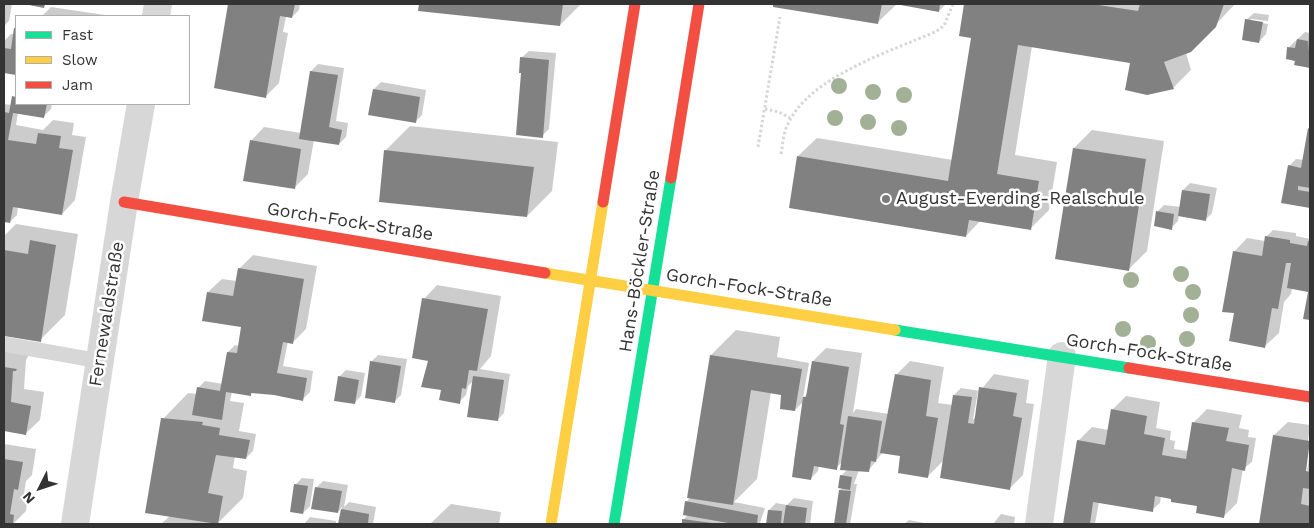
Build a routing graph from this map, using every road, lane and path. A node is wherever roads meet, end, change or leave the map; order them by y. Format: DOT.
graph roads {
  1 [pos="635,4"];
  2 [pos="700,4"];
  3 [pos="953,4"];
  4 [pos="780,17"];
  5 [pos="141,105"];
  6 [pos="765,109"];
  7 [pos="790,118"];
  8 [pos="758,147"];
  9 [pos="781,154"];
  10 [pos="124,202"];
  11 [pos="592,279"];
  12 [pos="652,291"];
  13 [pos="4,344"];
  14 [pos="1062,356"];
  15 [pos="100,361"];
  16 [pos="1310,397"];
  17 [pos="75,524"];
  18 [pos="551,524"];
  19 [pos="614,524"];
  20 [pos="1039,524"];
  1 -- 11 [label="street"];
  2 -- 12 [label="street, Hans-Böckler-Straße"];
  3 -- 7 [label="path"];
  4 -- 6 [label="path"];
  5 -- 10 [label="street, Fernewaldstraße"];
  6 -- 7 [label="path"];
  6 -- 8 [label="path"];
  7 -- 9 [label="path"];
  10 -- 11 [label="street, Gorch-Fock-Straße"];
  10 -- 15 [label="street, Fernewaldstraße"];
  11 -- 12 [label="street, Gorch-Fock-Straße"];
  11 -- 18 [label="street"];
  12 -- 14 [label="street, Gorch-Fock-Straße"];
  12 -- 19 [label="street, Hans-Böckler-Straße"];
  13 -- 15 [label="lane"];
  14 -- 16 [label="street, Gorch-Fock-Straße"];
  14 -- 20 [label="street"];
  15 -- 17 [label="street, Fernewaldstraße"];
}
